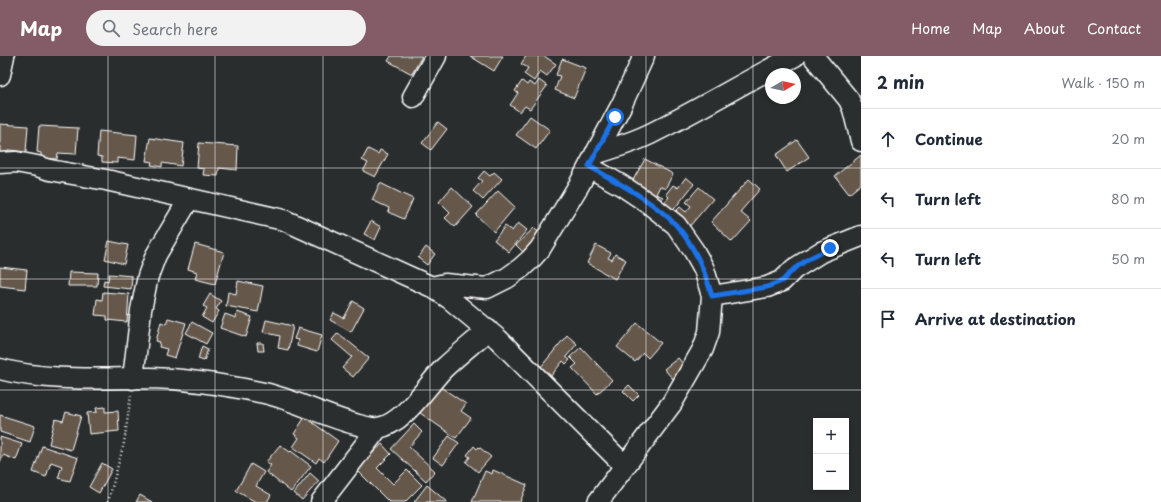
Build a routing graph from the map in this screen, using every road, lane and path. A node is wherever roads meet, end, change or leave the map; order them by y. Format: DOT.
graph roads {
  1 [pos="4,56"];
  2 [pos="436,56"];
  3 [pos="644,56"];
  4 [pos="795,56"];
  5 [pos="813,56"];
  6 [pos="0,75"];
  7 [pos="413,97"];
  8 [pos="861,141"];
  9 [pos="592,160"];
  10 [pos="0,164"];
  11 [pos="189,199"];
  12 [pos="861,236"];
  13 [pos="432,286"];
  14 [pos="712,296"];
  15 [pos="488,330"];
  16 [pos="0,369"];
  17 [pos="133,379"];
  18 [pos="378,428"];
  19 [pos="625,466"];
  20 [pos="108,502"];
  21 [pos="321,502"];
  22 [pos="598,502"];
  1 -- 6 [label="street"];
  2 -- 7 [label="street"];
  3 -- 9 [label="street"];
  4 -- 9 [label="street"];
  5 -- 8 [label="street"];
  9 -- 13 [label="street"];
  9 -- 14 [label="street"];
  10 -- 11 [label="street"];
  11 -- 13 [label="street"];
  11 -- 17 [label="street"];
  12 -- 14 [label="street"];
  13 -- 15 [label="street"];
  14 -- 19 [label="street"];
  15 -- 18 [label="street"];
  15 -- 19 [label="street"];
  16 -- 17 [label="street"];
  17 -- 18 [label="street"];
  17 -- 20 [label="path"];
  18 -- 21 [label="street"];
  19 -- 22 [label="street"];
}
